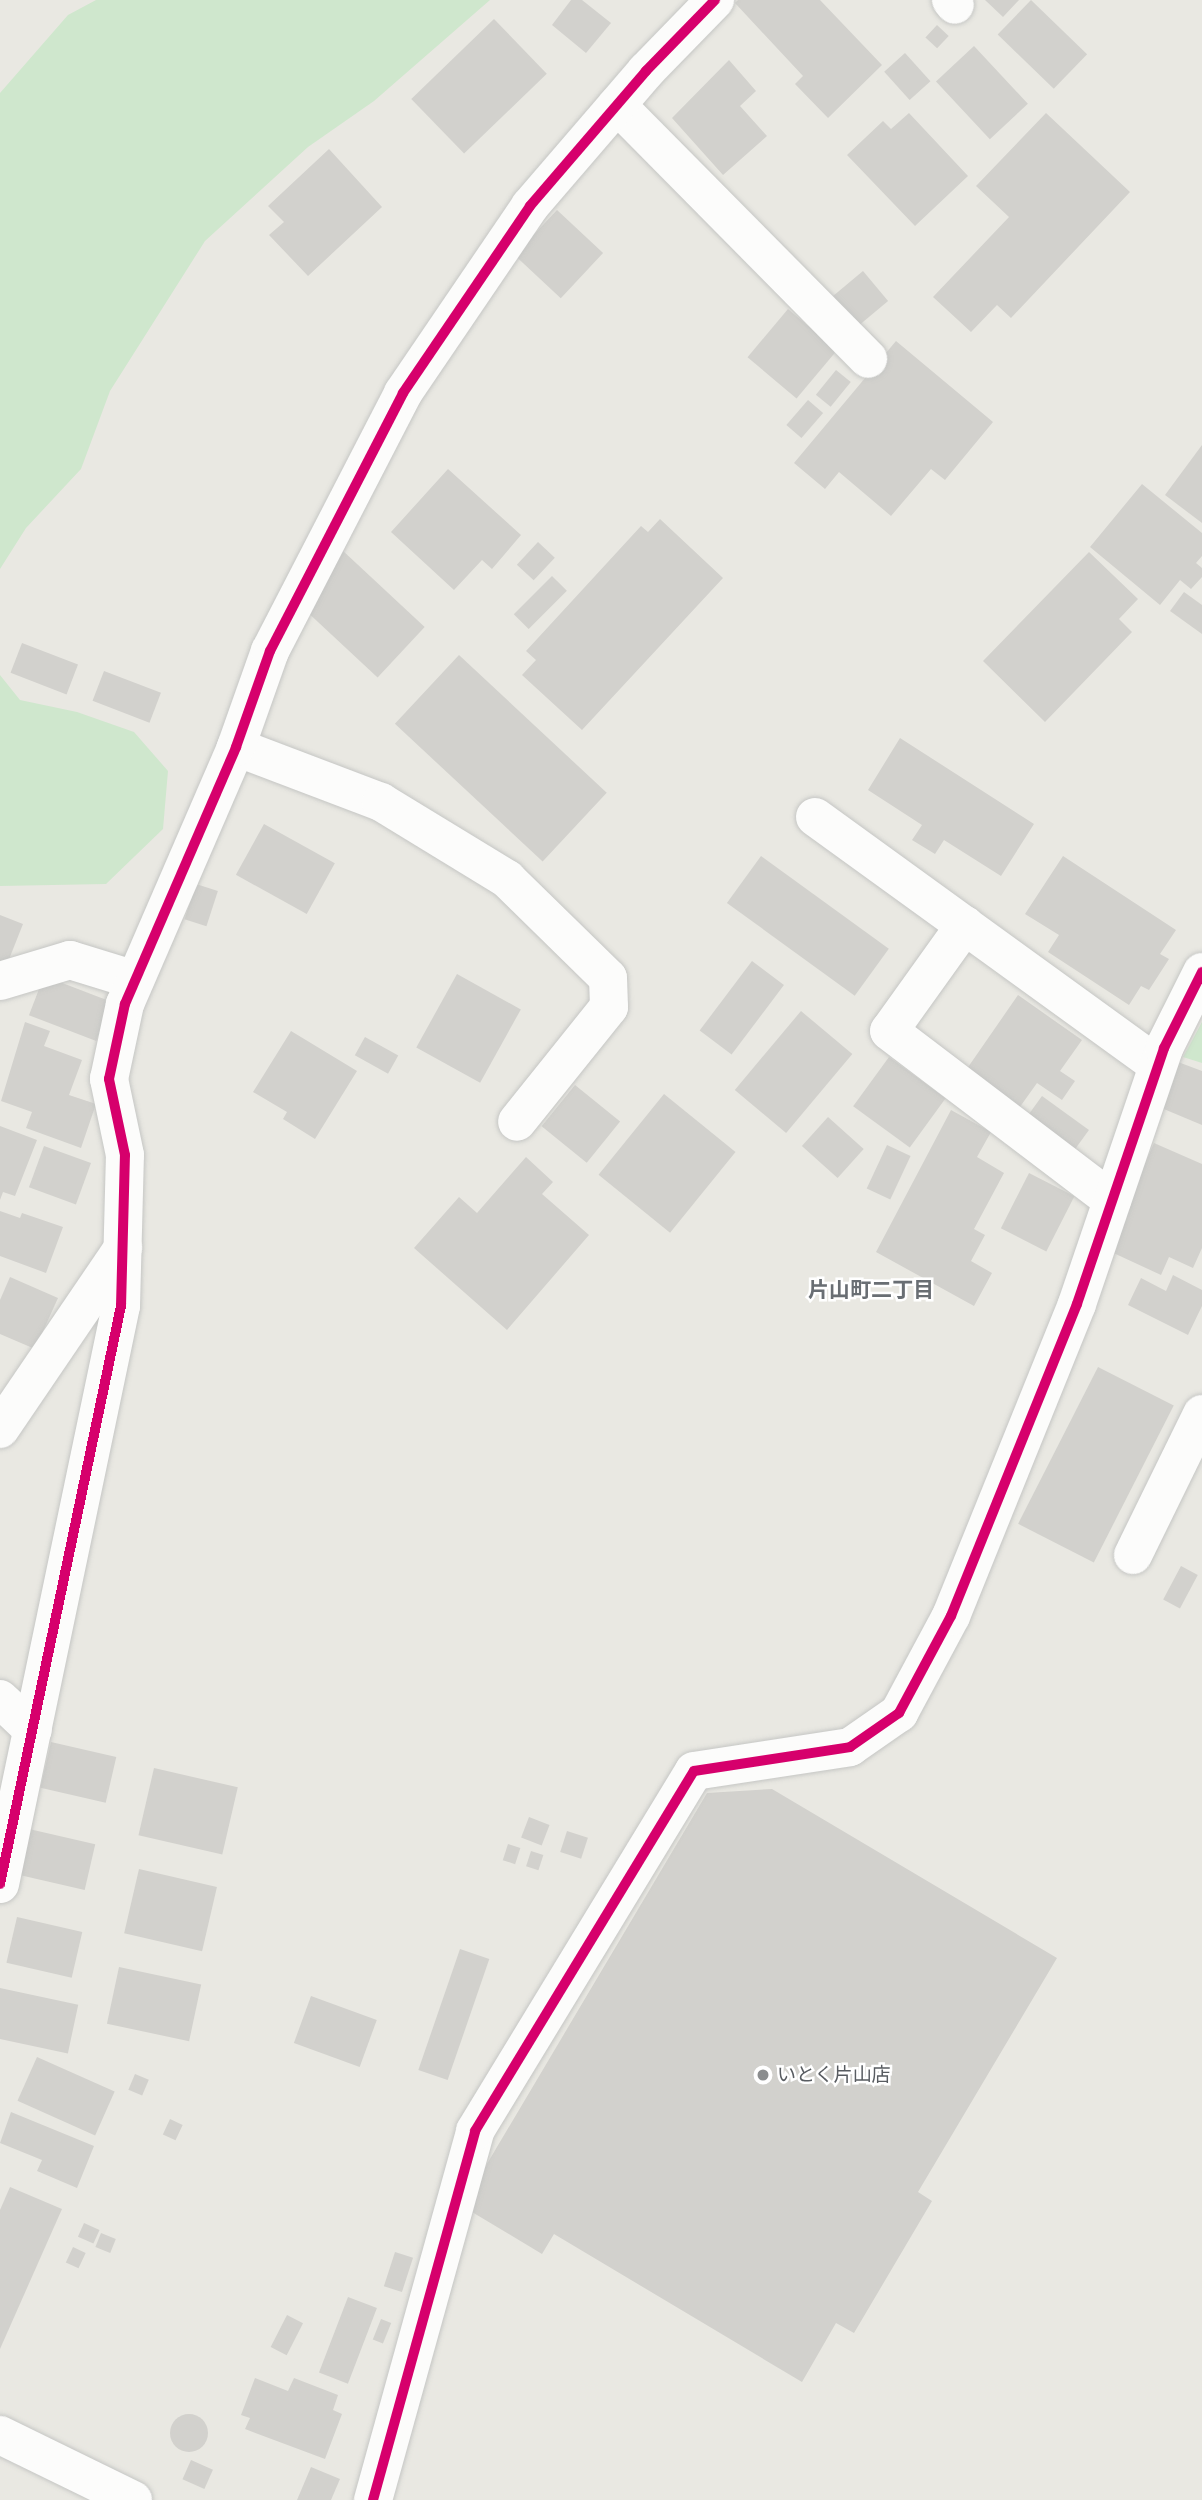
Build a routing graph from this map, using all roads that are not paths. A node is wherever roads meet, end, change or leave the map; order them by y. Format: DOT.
graph roads {
  1 [pos="715,0"];
  2 [pos="617,105"];
  3 [pos="869,359"];
  4 [pos="236,747"];
  5 [pos="815,817"];
  6 [pos="965,925"];
  7 [pos="1202,972"];
  8 [pos="135,980"];
  9 [pos="0,981"];
  10 [pos="1158,1065"];
  11 [pos="517,1122"];
  12 [pos="1112,1200"];
  13 [pos="123,1248"];
  14 [pos="1202,1414"];
  15 [pos="1,1430"];
  16 [pos="1133,1555"];
  17 [pos="0,1699"];
  18 [pos="33,1730"];
  19 [pos="0,1884"];
  20 [pos="0,2435"];
  21 [pos="133,2500"];
  22 [pos="373,2500"];
  1 -- 2 [label="street"];
  2 -- 3 [label="street"];
  2 -- 4 [label="street"];
  4 -- 8 [label="street"];
  4 -- 11 [label="street"];
  5 -- 6 [label="street"];
  6 -- 10 [label="street"];
  6 -- 12 [label="street"];
  7 -- 10 [label="street"];
  8 -- 9 [label="street"];
  8 -- 13 [label="street"];
  10 -- 12 [label="street"];
  12 -- 22 [label="street"];
  13 -- 15 [label="street"];
  13 -- 18 [label="street"];
  14 -- 16 [label="street"];
  17 -- 18 [label="street"];
  18 -- 19 [label="street"];
  20 -- 21 [label="street"];
}
